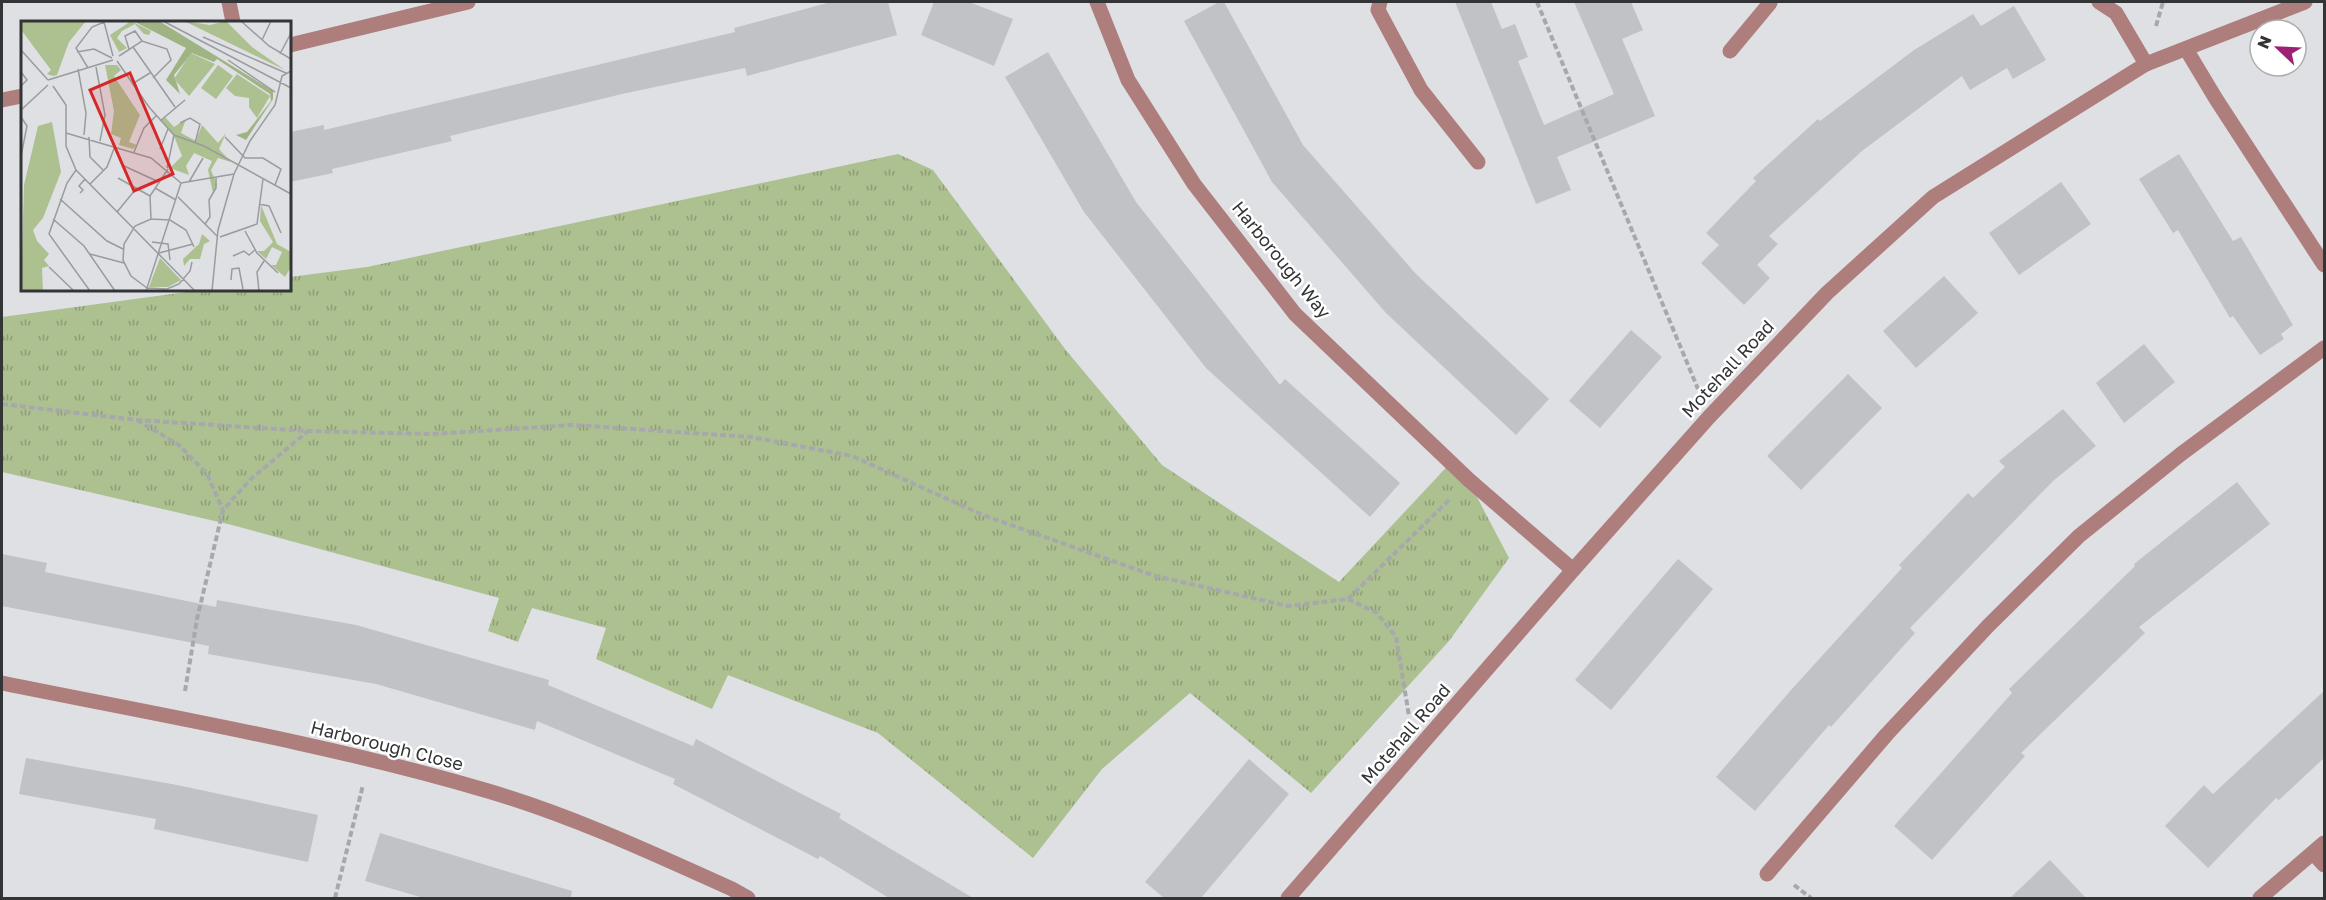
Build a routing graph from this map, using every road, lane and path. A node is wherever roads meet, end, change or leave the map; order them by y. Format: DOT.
graph roads {
  1 [pos="229,2"];
  2 [pos="468,2"];
  3 [pos="1097,2"];
  4 [pos="1380,2"];
  5 [pos="1537,2"];
  6 [pos="1768,2"];
  7 [pos="2099,2"];
  8 [pos="2305,2"];
  9 [pos="233,21"];
  10 [pos="291,45"];
  11 [pos="2186,49"];
  12 [pos="1730,51"];
  13 [pos="2146,64"];
  14 [pos="21,96"];
  15 [pos="2,100"];
  16 [pos="1478,162"];
  17 [pos="2325,265"];
  18 [pos="2325,348"];
  19 [pos="2,404"];
  20 [pos="1709,417"];
  21 [pos="137,420"];
  22 [pos="308,431"];
  23 [pos="1469,480"];
  24 [pos="223,510"];
  25 [pos="1573,570"];
  26 [pos="1348,599"];
  27 [pos="2,683"];
  28 [pos="180,720"];
  29 [pos="1413,755"];
  30 [pos="370,759"];
  31 [pos="2319,848"];
  32 [pos="2325,865"];
  33 [pos="1767,874"];
  34 [pos="335,898"];
  35 [pos="747,898"];
  36 [pos="1291,898"];
  37 [pos="2260,898"];
  1 -- 9 [label="street"];
  2 -- 10 [label="street"];
  3 -- 23 [label="street, Harborough Way"];
  4 -- 16 [label="street"];
  5 -- 20 [label="path"];
  6 -- 12 [label="street"];
  7 -- 13 [label="street"];
  8 -- 11 [label="street, Motehall Road"];
  11 -- 13 [label="street, Motehall Road"];
  11 -- 17 [label="street"];
  13 -- 20 [label="street, Motehall Road"];
  14 -- 15 [label="street"];
  18 -- 33 [label="street"];
  19 -- 21 [label="path"];
  20 -- 25 [label="street, Motehall Road"];
  21 -- 22 [label="path"];
  21 -- 24 [label="path"];
  22 -- 24 [label="path"];
  22 -- 26 [label="path"];
  23 -- 25 [label="street, Harborough Way"];
  23 -- 26 [label="path"];
  24 -- 28 [label="path"];
  25 -- 29 [label="street, Motehall Road"];
  26 -- 29 [label="path"];
  27 -- 28 [label="street, Harborough Close"];
  28 -- 30 [label="street, Harborough Close"];
  29 -- 36 [label="street, Motehall Road"];
  30 -- 34 [label="path"];
  30 -- 35 [label="street, Harborough Close"];
  31 -- 32 [label="street"];
  31 -- 37 [label="street"];
}
